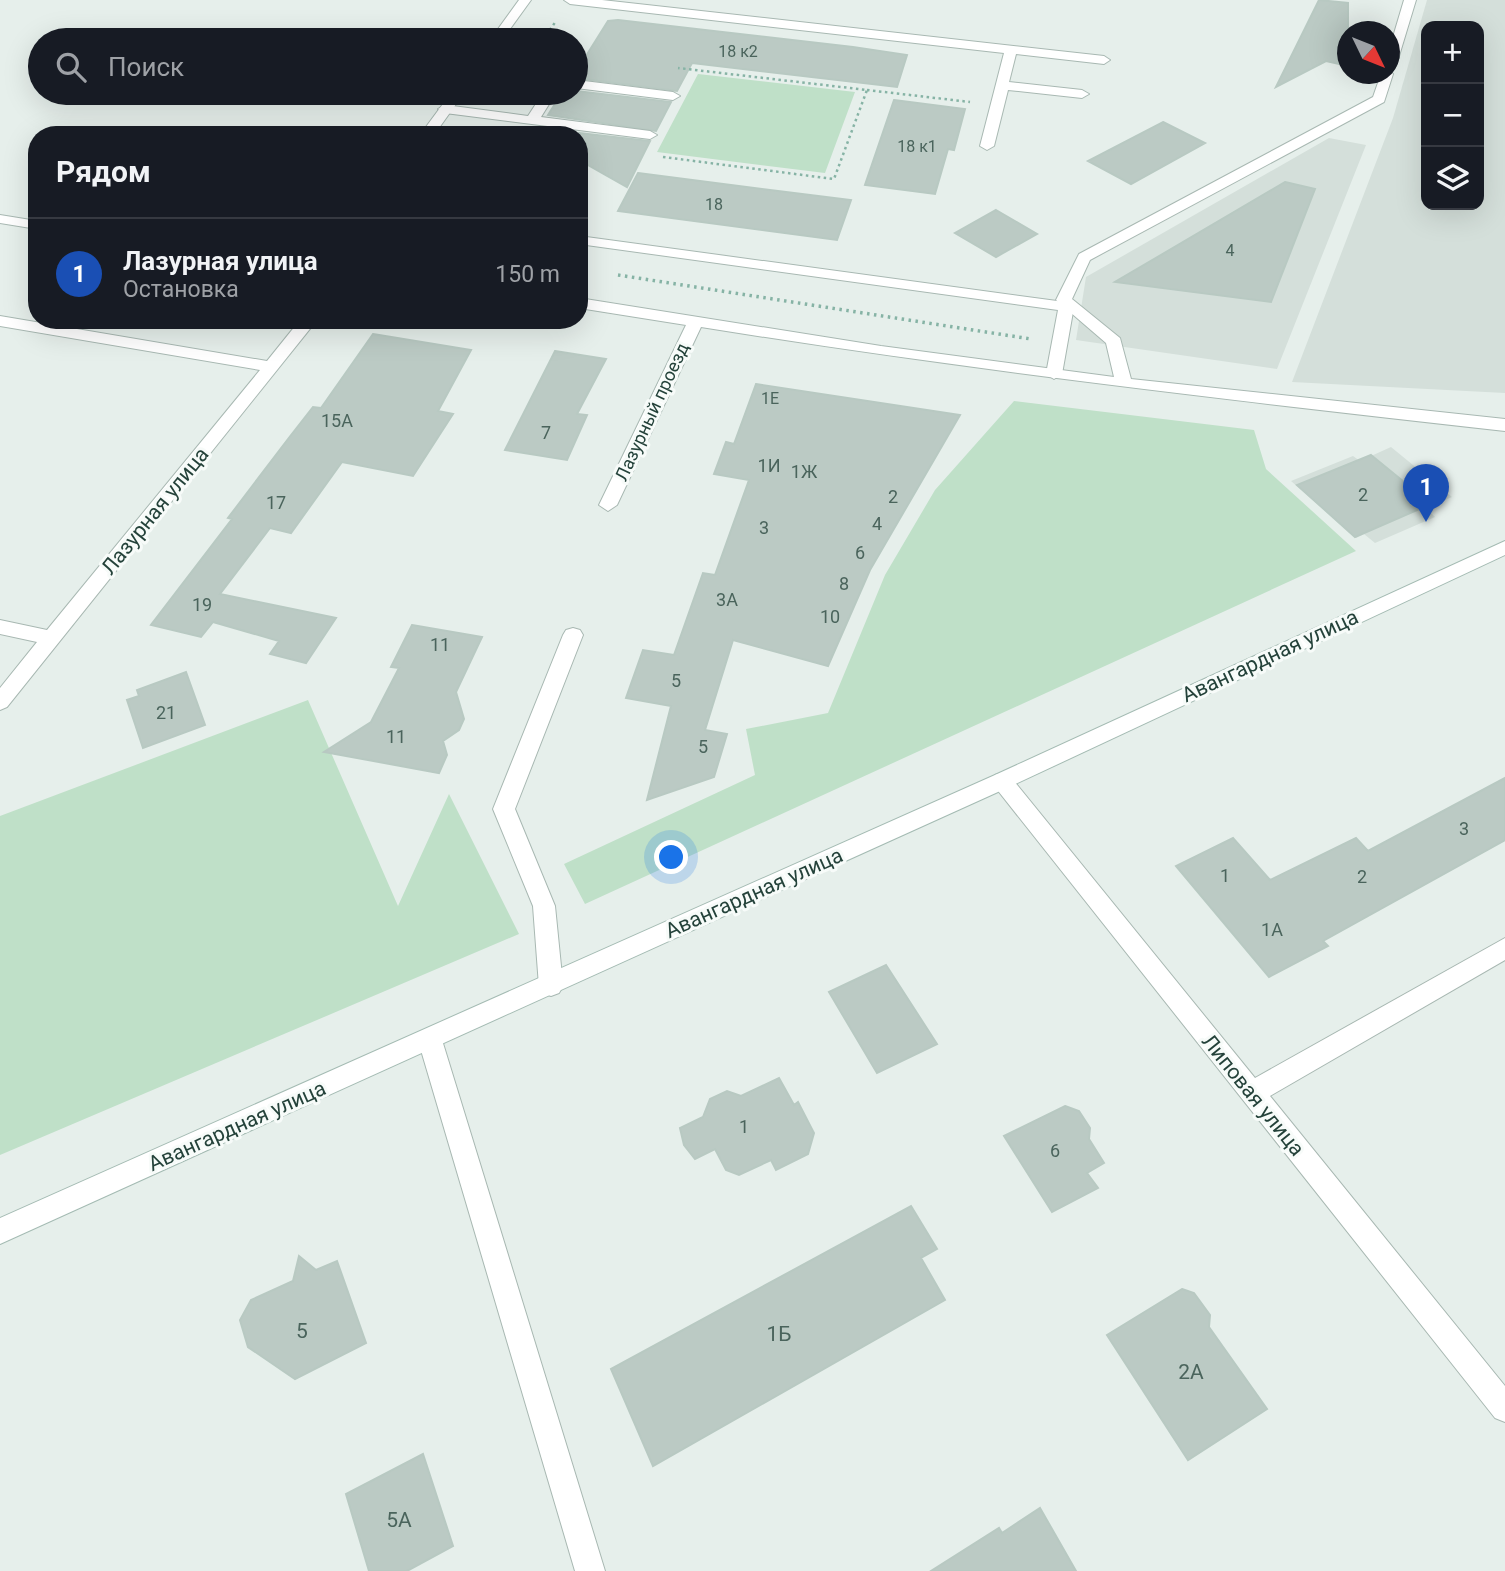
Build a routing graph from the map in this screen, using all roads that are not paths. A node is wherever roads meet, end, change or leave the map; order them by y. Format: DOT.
graph roads {
  1 [pos="525,0"];
  2 [pos="570,0"];
  3 [pos="1410,0"];
  4 [pos="505,28"];
  5 [pos="1400,33"];
  6 [pos="1011,49"];
  7 [pos="1104,60"];
  8 [pos="1384,84"];
  9 [pos="588,85"];
  10 [pos="1002,85"];
  11 [pos="1083,94"];
  12 [pos="673,96"];
  13 [pos="448,105"];
  14 [pos="541,105"];
  15 [pos="445,109"];
  16 [pos="531,120"];
  17 [pos="433,126"];
  18 [pos="579,126"];
  19 [pos="588,127"];
  20 [pos="650,135"];
  21 [pos="987,146"];
  22 [pos="0,219"];
  23 [pos="28,224"];
  24 [pos="588,241"];
  25 [pos="588,304"];
  26 [pos="696,320"];
  27 [pos="0,321"];
  28 [pos="28,326"];
  29 [pos="47,329"];
  30 [pos="302,329"];
  31 [pos="272,367"];
  32 [pos="1054,374"];
  33 [pos="1124,383"];
  34 [pos="1505,425"];
  35 [pos="608,505"];
  36 [pos="1505,547"];
  37 [pos="0,627"];
  38 [pos="572,635"];
  39 [pos="52,638"];
  40 [pos="0,702"];
  41 [pos="1002,781"];
  42 [pos="1505,948"];
  43 [pos="551,986"];
  44 [pos="430,1040"];
  45 [pos="1252,1093"];
  46 [pos="0,1231"];
  47 [pos="1505,1408"];
  48 [pos="590,1571"];
  1 -- 4 [label="street"];
  2 -- 6 [label="street"];
  3 -- 5 [label="street"];
  6 -- 7 [label="street"];
  6 -- 10 [label="street"];
  8 -- 33 [label="street"];
  9 -- 12 [label="street"];
  10 -- 11 [label="street"];
  10 -- 21 [label="street"];
  13 -- 15 [label="street"];
  14 -- 16 [label="street"];
  15 -- 16 [label="street"];
  15 -- 17 [label="street"];
  16 -- 18 [label="street"];
  19 -- 20 [label="street"];
  22 -- 23 [label="street"];
  24 -- 32 [label="street"];
  25 -- 26 [label="street"];
  26 -- 32 [label="street"];
  26 -- 35 [label="street, Лазурный проезд"];
  27 -- 28 [label="street"];
  29 -- 31 [label="street"];
  30 -- 31 [label="street, Лазурная улица"];
  31 -- 39 [label="street, Лазурная улица"];
  32 -- 33 [label="street"];
  33 -- 34 [label="street"];
  36 -- 41 [label="street, Авангардная улица"];
  37 -- 39 [label="street"];
  38 -- 43 [label="street"];
  39 -- 40 [label="street, Лазурная улица"];
  41 -- 43 [label="street, Авангардная улица"];
  41 -- 45 [label="street, Липовая улица"];
  42 -- 45 [label="street"];
  43 -- 44 [label="street, Авангардная улица"];
  44 -- 46 [label="street, Авангардная улица"];
  44 -- 48 [label="street"];
  45 -- 47 [label="street, Липовая улица"];
}
